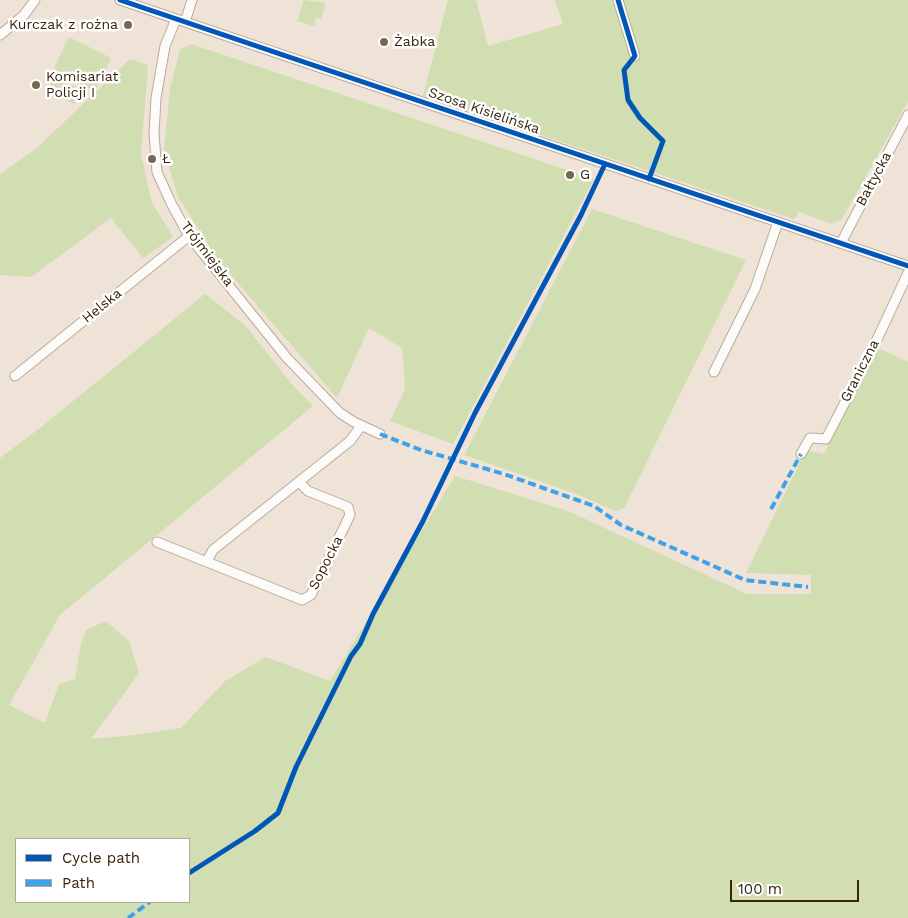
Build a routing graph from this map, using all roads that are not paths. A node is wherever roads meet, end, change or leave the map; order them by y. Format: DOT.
graph roads {
  1 [pos="35,0"];
  2 [pos="120,0"];
  3 [pos="192,0"];
  4 [pos="618,0"];
  5 [pos="180,21"];
  6 [pos="0,35"];
  7 [pos="635,56"];
  8 [pos="908,115"];
  9 [pos="778,222"];
  10 [pos="190,236"];
  11 [pos="841,243"];
  12 [pos="908,266"];
  13 [pos="908,273"];
  14 [pos="714,372"];
  15 [pos="15,376"];
  16 [pos="361,426"];
  17 [pos="380,434"];
  18 [pos="801,454"];
  19 [pos="299,482"];
  20 [pos="157,542"];
  21 [pos="207,561"];
  1 -- 6 [label="street"];
  2 -- 5 [label="street, Szosa Kisielińska"];
  3 -- 5 [label="street, Trójmiejska"];
  4 -- 7 [label="street"];
  5 -- 9 [label="street, Szosa Kisielińska"];
  5 -- 10 [label="street, Trójmiejska"];
  8 -- 11 [label="street, Bałtycka"];
  9 -- 11 [label="street, Szosa Kisielińska"];
  9 -- 14 [label="street"];
  10 -- 15 [label="street, Helska"];
  10 -- 16 [label="street, Trójmiejska"];
  11 -- 12 [label="street, Szosa Kisielińska"];
  13 -- 18 [label="street, Graniczna"];
  16 -- 17 [label="street, Trójmiejska"];
  16 -- 19 [label="street"];
  19 -- 21 [label="street"];
  19 -- 21 [label="street, Sopocka"];
  20 -- 21 [label="street, Sopocka"];
}
